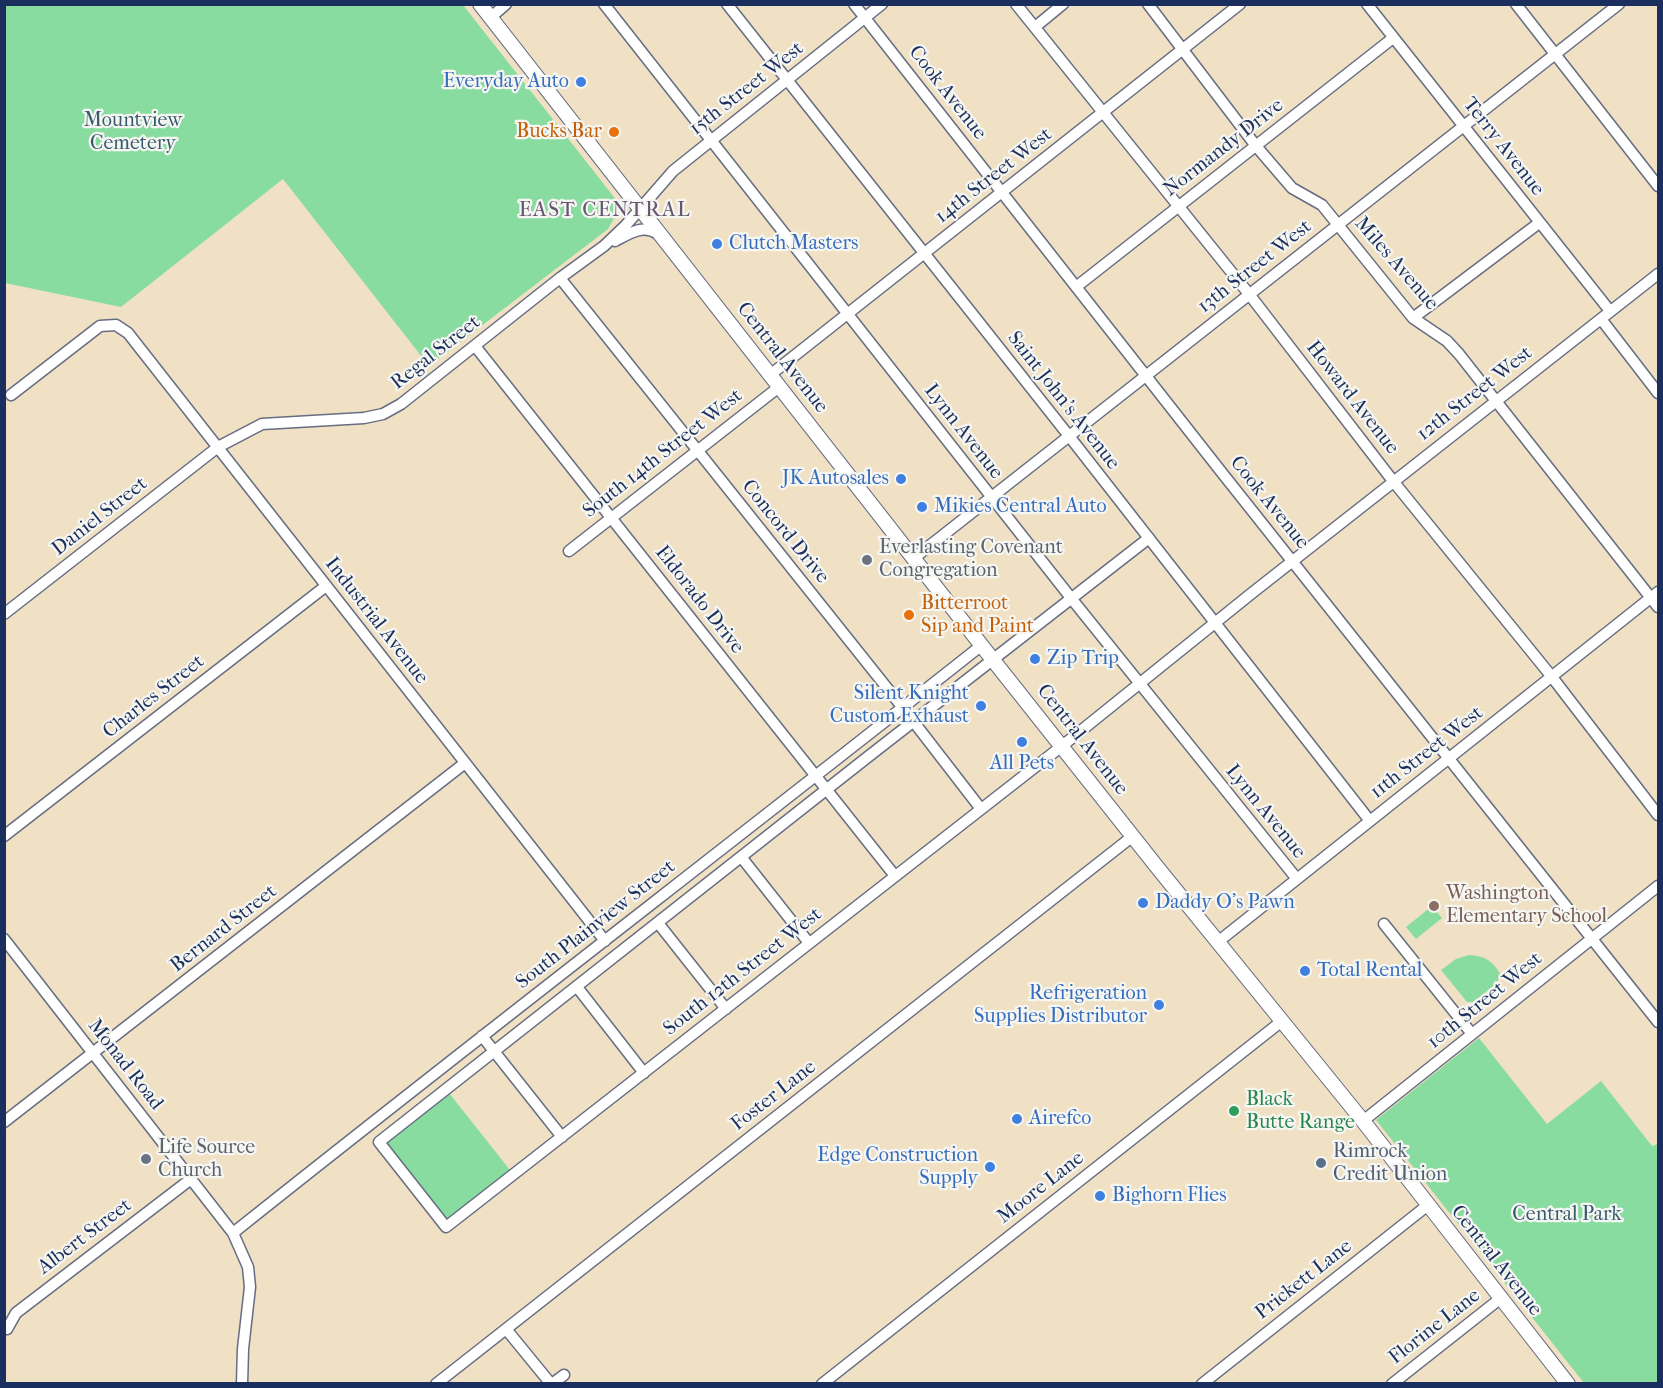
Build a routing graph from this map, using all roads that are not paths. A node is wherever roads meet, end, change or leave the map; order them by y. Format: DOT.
graph roads {
  1 [pos="480,4"];
  2 [pos="506,4"];
  3 [pos="604,4"];
  4 [pos="727,4"];
  5 [pos="854,4"];
  6 [pos="882,4"];
  7 [pos="1016,4"];
  8 [pos="1063,4"];
  9 [pos="1148,4"];
  10 [pos="1240,4"];
  11 [pos="1367,4"];
  12 [pos="1516,4"];
  13 [pos="1619,4"];
  14 [pos="490,18"];
  15 [pos="865,18"];
  16 [pos="1035,27"];
  17 [pos="1393,38"];
  18 [pos="1183,49"];
  19 [pos="1556,55"];
  20 [pos="787,80"];
  21 [pos="1103,113"];
  22 [pos="1465,127"];
  23 [pos="711,139"];
  24 [pos="1256,146"];
  25 [pos="1659,186"];
  26 [pos="1001,192"];
  27 [pos="1178,207"];
  28 [pos="640,208"];
  29 [pos="1539,223"];
  30 [pos="1339,225"];
  31 [pos="664,239"];
  32 [pos="604,246"];
  33 [pos="924,255"];
  34 [pos="1659,274"];
  35 [pos="560,278"];
  36 [pos="1076,286"];
  37 [pos="1249,294"];
  38 [pos="1610,311"];
  39 [pos="847,314"];
  40 [pos="1413,318"];
  41 [pos="1601,319"];
  42 [pos="475,346"];
  43 [pos="770,375"];
  44 [pos="1146,375"];
  45 [pos="779,387"];
  46 [pos="1659,393"];
  47 [pos="10,395"];
  48 [pos="1495,400"];
  49 [pos="1069,436"];
  50 [pos="218,447"];
  51 [pos="697,451"];
  52 [pos="1393,481"];
  53 [pos="992,498"];
  54 [pos="610,517"];
  55 [pos="1149,538"];
  56 [pos="569,550"];
  57 [pos="914,558"];
  58 [pos="1292,561"];
  59 [pos="326,586"];
  60 [pos="1071,598"];
  61 [pos="1656,599"];
  62 [pos="4,614"];
  63 [pos="1215,623"];
  64 [pos="982,645"];
  65 [pos="993,660"];
  66 [pos="1552,677"];
  67 [pos="1139,684"];
  68 [pos="903,708"];
  69 [pos="914,723"];
  70 [pos="1062,746"];
  71 [pos="1449,759"];
  72 [pos="465,763"];
  73 [pos="816,777"];
  74 [pos="827,790"];
  75 [pos="981,809"];
  76 [pos="1659,815"];
  77 [pos="1370,821"];
  78 [pos="4,836"];
  79 [pos="1133,836"];
  80 [pos="742,858"];
  81 [pos="895,876"];
  82 [pos="1297,879"];
  83 [pos="1659,886"];
  84 [pos="658,923"];
  85 [pos="1384,924"];
  86 [pos="4,939"];
  87 [pos="1592,939"];
  88 [pos="605,941"];
  89 [pos="1218,941"];
  90 [pos="810,943"];
  91 [pos="577,987"];
  92 [pos="726,1009"];
  93 [pos="1282,1021"];
  94 [pos="1659,1022"];
  95 [pos="1472,1034"];
  96 [pos="482,1036"];
  97 [pos="494,1052"];
  98 [pos="94,1054"];
  99 [pos="644,1073"];
  100 [pos="1363,1121"];
  101 [pos="4,1122"];
  102 [pos="562,1137"];
  103 [pos="191,1179"];
  104 [pos="1428,1205"];
  105 [pos="446,1227"];
  106 [pos="233,1233"];
  107 [pos="1501,1299"];
  108 [pos="6,1329"];
  109 [pos="506,1329"];
  110 [pos="564,1375"];
  111 [pos="242,1383"];
  112 [pos="436,1383"];
  113 [pos="551,1383"];
  114 [pos="822,1383"];
  115 [pos="1203,1383"];
  116 [pos="1392,1383"];
  117 [pos="1568,1383"];
  1 -- 14 [label="main road, Central Avenue"];
  2 -- 14 [label="street"];
  3 -- 23 [label="street, Lynn Avenue"];
  4 -- 20 [label="street, Saint John's Avenue"];
  5 -- 15 [label="street, Cook Avenue"];
  6 -- 15 [label="street, 15th Street West"];
  7 -- 16 [label="street, Howard Avenue"];
  8 -- 16 [label="street"];
  9 -- 18 [label="street, Miles Avenue"];
  10 -- 18 [label="street, 14th Street West"];
  11 -- 17 [label="street, Terry Avenue"];
  12 -- 19 [label="street"];
  13 -- 19 [label="street, 13th Street West"];
  14 -- 28 [label="main road, Central Avenue"];
  15 -- 20 [label="street, 15th Street West"];
  15 -- 26 [label="street, Cook Avenue"];
  16 -- 21 [label="street, Howard Avenue"];
  17 -- 22 [label="street, Terry Avenue"];
  17 -- 24 [label="street, Normandy Drive"];
  18 -- 21 [label="street, 14th Street West"];
  18 -- 24 [label="street, Miles Avenue"];
  19 -- 22 [label="street, 13th Street West"];
  19 -- 25 [label="street"];
  20 -- 23 [label="street, 15th Street West"];
  20 -- 33 [label="street, Saint John's Avenue"];
  21 -- 26 [label="street, 14th Street West"];
  21 -- 27 [label="street, Howard Avenue"];
  22 -- 29 [label="street, Terry Avenue"];
  22 -- 30 [label="street, 13th Street West"];
  23 -- 28 [label="street, 15th Street West"];
  23 -- 39 [label="street, Lynn Avenue"];
  24 -- 27 [label="street, Normandy Drive"];
  24 -- 30 [label="street, Miles Avenue"];
  26 -- 33 [label="street, 14th Street West"];
  26 -- 36 [label="street, Cook Avenue"];
  27 -- 36 [label="street, Normandy Drive"];
  27 -- 37 [label="street, Howard Avenue"];
  28 -- 31 [label="main road, Central Avenue"];
  28 -- 32 [label="street, Regal Street"];
  29 -- 38 [label="street, Terry Avenue"];
  29 -- 40 [label="street"];
  30 -- 37 [label="street, 13th Street West"];
  30 -- 40 [label="street, Miles Avenue"];
  31 -- 32 [label="street"];
  31 -- 43 [label="main road, Central Avenue"];
  32 -- 35 [label="street, Regal Street"];
  33 -- 39 [label="street, 14th Street West"];
  33 -- 49 [label="street, Saint John's Avenue"];
  34 -- 38 [label="street, 12th Street West"];
  35 -- 42 [label="street, Regal Street"];
  35 -- 51 [label="street, Concord Drive"];
  36 -- 44 [label="street, Cook Avenue"];
  37 -- 44 [label="street, 13th Street West"];
  37 -- 52 [label="street, Howard Avenue"];
  38 -- 41 [label="street, 12th Street West"];
  39 -- 43 [label="street, 14th Street West"];
  39 -- 53 [label="street, Lynn Avenue"];
  40 -- 48 [label="street, Miles Avenue"];
  41 -- 46 [label="street"];
  41 -- 48 [label="street, 12th Street West"];
  42 -- 50 [label="street, Regal Street"];
  42 -- 54 [label="street, Eldorado Drive"];
  43 -- 45 [label="main road, Central Avenue"];
  44 -- 49 [label="street, 13th Street West"];
  44 -- 58 [label="street, Cook Avenue"];
  45 -- 51 [label="street, South 14th Street West"];
  45 -- 57 [label="main road, Central Avenue"];
  47 -- 50 [label="street, Industrial Avenue"];
  48 -- 52 [label="street, 12th Street West"];
  48 -- 61 [label="street, Miles Avenue"];
  49 -- 53 [label="street, 13th Street West"];
  49 -- 55 [label="street, Saint John's Avenue"];
  50 -- 59 [label="street, Industrial Avenue"];
  50 -- 62 [label="street, Daniel Street"];
  51 -- 54 [label="street, South 14th Street West"];
  51 -- 68 [label="street, Concord Drive"];
  52 -- 58 [label="street, 12th Street West"];
  52 -- 66 [label="street, Howard Avenue"];
  53 -- 57 [label="street, 13th Street West"];
  53 -- 60 [label="street, Lynn Avenue"];
  54 -- 56 [label="street, South 14th Street West"];
  54 -- 73 [label="street, Eldorado Drive"];
  55 -- 60 [label="street, South Plainview Street"];
  55 -- 63 [label="street, Saint John's Avenue"];
  57 -- 64 [label="main road, Central Avenue"];
  58 -- 63 [label="street, 12th Street West"];
  58 -- 71 [label="street, Cook Avenue"];
  59 -- 72 [label="street, Industrial Avenue"];
  59 -- 78 [label="street, Charles Street"];
  60 -- 65 [label="street, South Plainview Street"];
  60 -- 67 [label="street, Lynn Avenue"];
  61 -- 66 [label="street, 11th Street West"];
  63 -- 67 [label="street, 12th Street West"];
  63 -- 77 [label="street, Saint John's Avenue"];
  64 -- 65 [label="main road, Central Avenue"];
  64 -- 68 [label="street, South Plainview Street"];
  65 -- 69 [label="street, South Plainview Street"];
  65 -- 70 [label="main road, Central Avenue"];
  66 -- 71 [label="street, 11th Street West"];
  66 -- 76 [label="street, Howard Avenue"];
  67 -- 70 [label="street, 12th Street West"];
  67 -- 82 [label="street, Lynn Avenue"];
  68 -- 69 [label="street, Concord Drive"];
  68 -- 73 [label="street, South Plainview Street"];
  69 -- 74 [label="street, South Plainview Street"];
  69 -- 75 [label="street, Concord Drive"];
  70 -- 75 [label="street, South 12th Street West"];
  70 -- 79 [label="main road, Central Avenue"];
  71 -- 77 [label="street, 11th Street West"];
  71 -- 87 [label="street, Cook Avenue"];
  72 -- 88 [label="street, Industrial Avenue"];
  72 -- 98 [label="street, Bernard Street"];
  73 -- 74 [label="street, Eldorado Drive"];
  73 -- 88 [label="street, South Plainview Street"];
  74 -- 80 [label="street, South Plainview Street"];
  74 -- 81 [label="street, Eldorado Drive"];
  75 -- 81 [label="street, South 12th Street West"];
  77 -- 82 [label="street, 11th Street West"];
  79 -- 89 [label="main road, Central Avenue"];
  79 -- 109 [label="street, Foster Lane"];
  80 -- 84 [label="street, South Plainview Street"];
  80 -- 90 [label="street"];
  81 -- 90 [label="street, South 12th Street West"];
  82 -- 89 [label="street, 11th Street West"];
  83 -- 87 [label="street, 10th Street West"];
  84 -- 91 [label="street, South Plainview Street"];
  84 -- 92 [label="street"];
  85 -- 95 [label="street"];
  86 -- 98 [label="street, Monad Road"];
  87 -- 94 [label="street, Cook Avenue"];
  87 -- 95 [label="street, 10th Street West"];
  88 -- 96 [label="street, South Plainview Street"];
  89 -- 93 [label="main road, Central Avenue"];
  90 -- 92 [label="street, South 12th Street West"];
  91 -- 97 [label="street, South Plainview Street"];
  91 -- 99 [label="street"];
  92 -- 99 [label="street, South 12th Street West"];
  93 -- 100 [label="main road, Central Avenue"];
  93 -- 114 [label="street, Moore Lane"];
  95 -- 100 [label="street, 10th Street West"];
  96 -- 97 [label="street"];
  96 -- 106 [label="street, South Plainview Street"];
  97 -- 102 [label="street"];
  97 -- 105 [label="street, South Plainview Street"];
  98 -- 101 [label="street, Bernard Street"];
  98 -- 103 [label="street, Monad Road"];
  99 -- 102 [label="street, South 12th Street West"];
  100 -- 104 [label="main road, Central Avenue"];
  102 -- 105 [label="street, South 12th Street West"];
  103 -- 106 [label="street, Monad Road"];
  103 -- 108 [label="street, Albert Street"];
  104 -- 107 [label="main road, Central Avenue"];
  104 -- 115 [label="street, Prickett Lane"];
  106 -- 111 [label="street, Monad Road"];
  107 -- 116 [label="street, Florine Lane"];
  107 -- 117 [label="main road, Central Avenue"];
  109 -- 112 [label="street, Foster Lane"];
  109 -- 113 [label="street"];
  110 -- 113 [label="street"];
}
